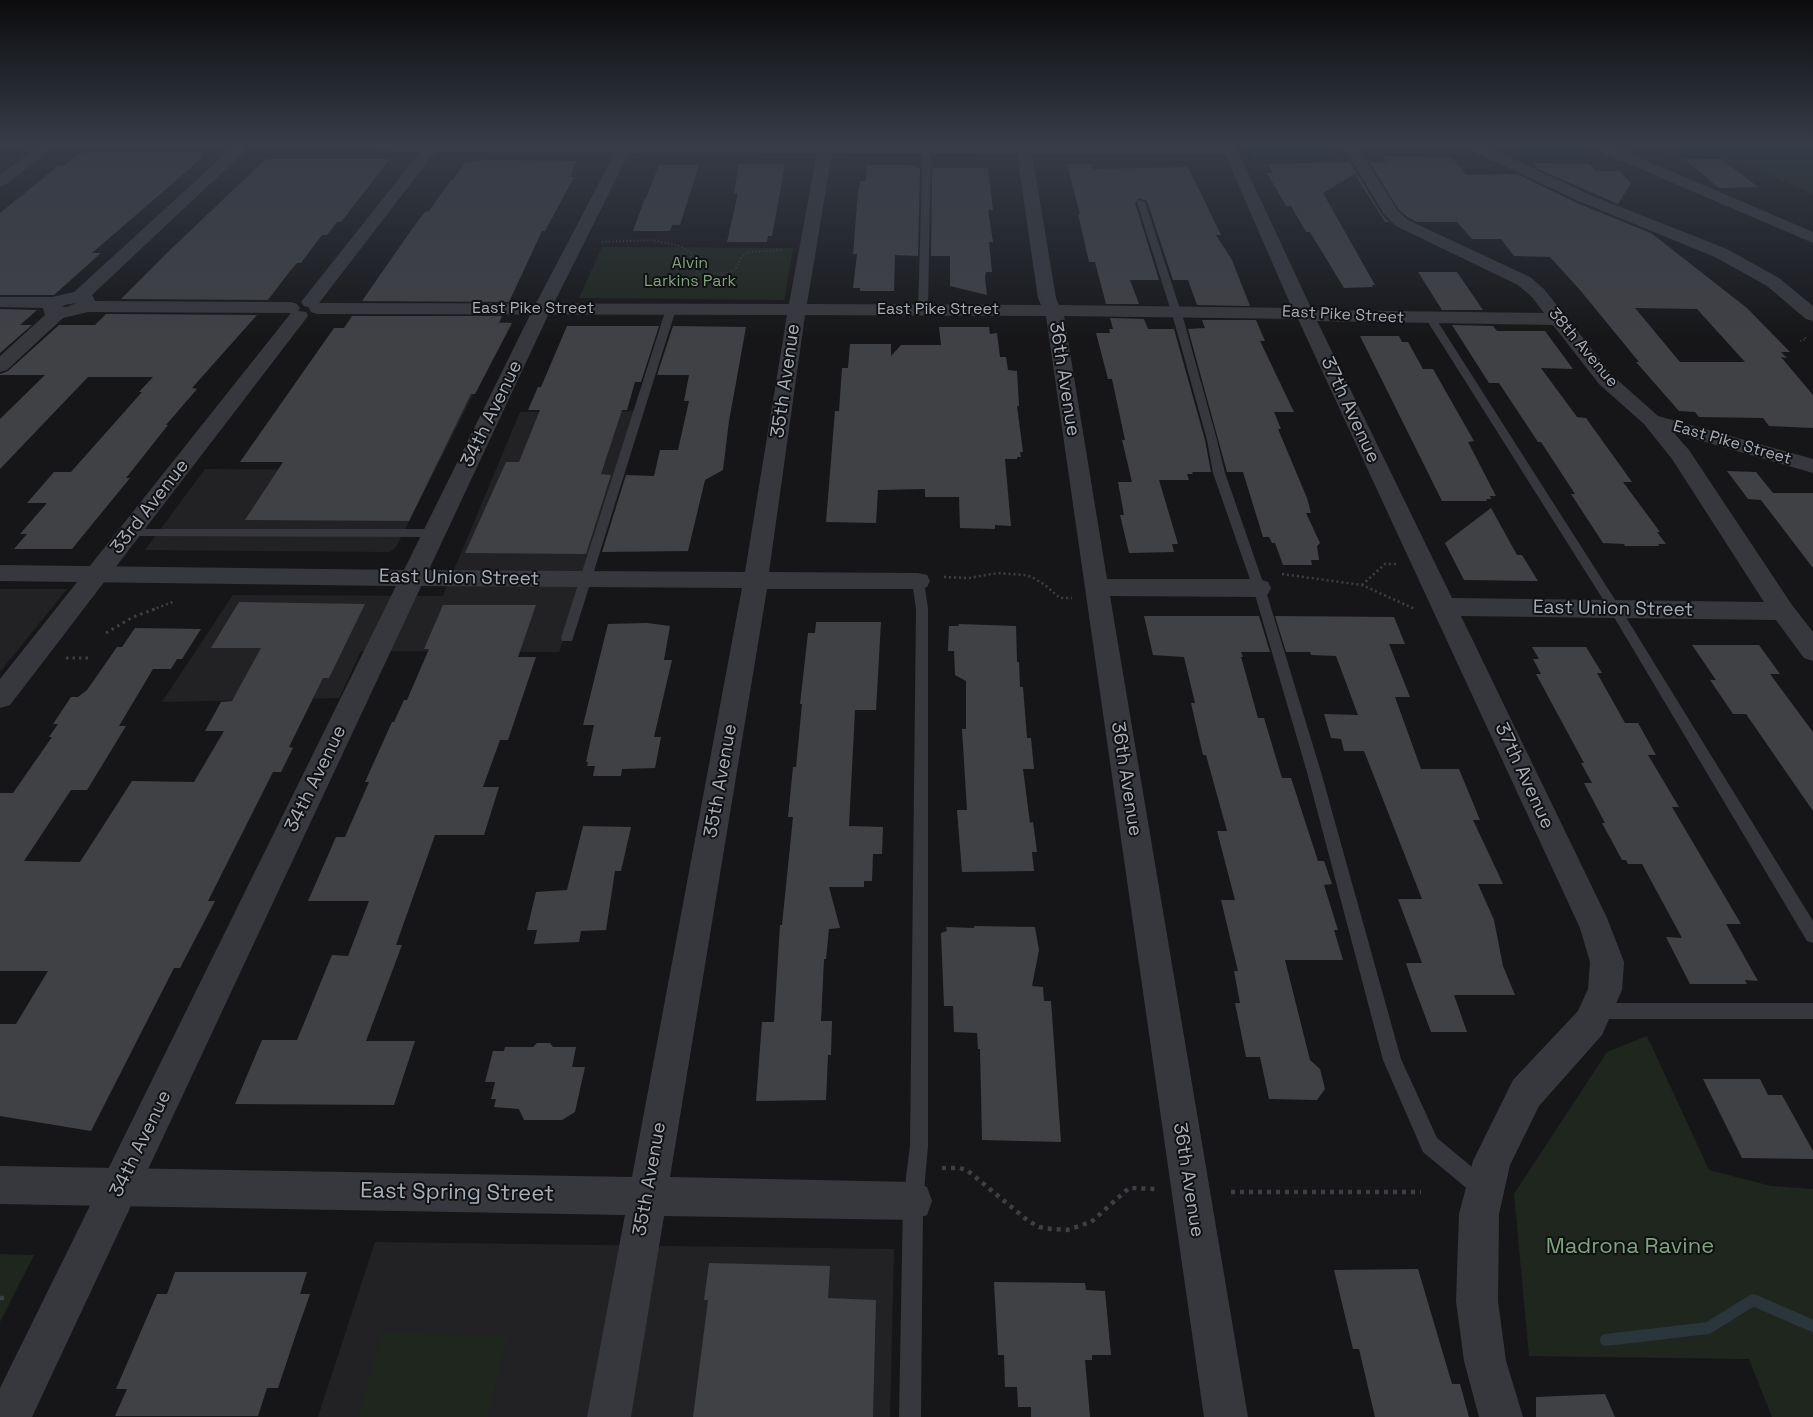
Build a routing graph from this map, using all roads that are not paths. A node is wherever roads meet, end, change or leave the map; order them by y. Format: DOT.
graph roads {
  1 [pos="174,209"];
  2 [pos="383,209"];
  3 [pos="593,209"];
  4 [pos="814,209"];
  5 [pos="925,209"];
  6 [pos="1034,209"];
  7 [pos="1143,209"];
  8 [pos="1262,209"];
  9 [pos="1390,209"];
  10 [pos="1612,209"];
  11 [pos="1746,209"];
  12 [pos="1813,238"];
  13 [pos="0,302"];
  14 [pos="81,302"];
  15 [pos="57,308"];
  16 [pos="304,309"];
  17 [pos="542,309"];
  18 [pos="671,309"];
  19 [pos="797,309"];
  20 [pos="923,309"];
  21 [pos="1052,310"];
  22 [pos="1176,311"];
  23 [pos="1305,315"];
  24 [pos="1813,315"];
  25 [pos="1431,319"];
  26 [pos="1558,319"];
  27 [pos="0,366"];
  28 [pos="1651,420"];
  29 [pos="1813,466"];
  30 [pos="130,532"];
  31 [pos="434,533"];
  32 [pos="0,573"];
  33 [pos="98,574"];
  34 [pos="412,578"];
  35 [pos="586,579"];
  36 [pos="928,579"];
  37 [pos="756,580"];
  38 [pos="1096,586"];
  39 [pos="1259,588"];
  40 [pos="1430,608"];
  41 [pos="1615,609"];
  42 [pos="1783,611"];
  43 [pos="566,638"];
  44 [pos="1813,651"];
  45 [pos="0,698"];
  46 [pos="1813,936"];
  47 [pos="1596,1010"];
  48 [pos="1813,1012"];
  49 [pos="0,1185"];
  50 [pos="120,1188"];
  51 [pos="1485,1191"];
  52 [pos="647,1196"];
  53 [pos="914,1201"];
  54 [pos="10,1417"];
  55 [pos="609,1417"];
  56 [pos="910,1417"];
  57 [pos="1226,1417"];
  58 [pos="1501,1417"];
  1 -- 14 [label="street"];
  2 -- 16 [label="street, 33rd Avenue"];
  3 -- 17 [label="street, 34th Avenue"];
  4 -- 19 [label="street, 35th Avenue"];
  5 -- 20 [label="lane"];
  6 -- 21 [label="street, 36th Avenue"];
  7 -- 22 [label="lane"];
  8 -- 23 [label="street, 37th Avenue"];
  9 -- 26 [label="street, 38th Avenue"];
  10 -- 24 [label="street"];
  11 -- 12 [label="street"];
  13 -- 15 [label="street"];
  14 -- 15 [label="street"];
  14 -- 16 [label="street, East Pike Street"];
  15 -- 27 [label="street"];
  16 -- 17 [label="street, East Pike Street"];
  16 -- 30 [label="street, 33rd Avenue"];
  17 -- 18 [label="street, East Pike Street"];
  17 -- 31 [label="street, 34th Avenue"];
  18 -- 19 [label="street, East Pike Street"];
  18 -- 35 [label="lane"];
  19 -- 20 [label="street, East Pike Street"];
  19 -- 37 [label="street, 35th Avenue"];
  20 -- 21 [label="street, East Pike Street"];
  21 -- 22 [label="street, East Pike Street"];
  21 -- 38 [label="street, 36th Avenue"];
  22 -- 23 [label="street, East Pike Street"];
  22 -- 39 [label="lane"];
  23 -- 25 [label="street, East Pike Street"];
  23 -- 40 [label="street, 37th Avenue"];
  25 -- 26 [label="street, East Pike Street"];
  25 -- 41 [label="lane"];
  26 -- 28 [label="street, 38th Avenue"];
  28 -- 29 [label="street, East Pike Street"];
  28 -- 42 [label="street, 38th Avenue"];
  30 -- 31 [label="lane"];
  30 -- 33 [label="street, 33rd Avenue"];
  31 -- 34 [label="street, 34th Avenue"];
  32 -- 33 [label="street, East Union Street"];
  33 -- 34 [label="street, East Union Street"];
  33 -- 45 [label="street, 33rd Avenue"];
  34 -- 35 [label="street, East Union Street"];
  34 -- 50 [label="street, 34th Avenue"];
  35 -- 37 [label="street, East Union Street"];
  35 -- 43 [label="lane"];
  36 -- 37 [label="street, East Union Street"];
  36 -- 53 [label="lane"];
  37 -- 52 [label="street, 35th Avenue"];
  38 -- 39 [label="street"];
  38 -- 57 [label="street, 36th Avenue"];
  39 -- 51 [label="lane"];
  40 -- 41 [label="street, East Union Street"];
  40 -- 47 [label="street, 37th Avenue"];
  41 -- 42 [label="street, East Union Street"];
  41 -- 46 [label="lane"];
  42 -- 44 [label="street, 38th Avenue"];
  47 -- 48 [label="lane"];
  47 -- 51 [label="street, 37th Avenue"];
  49 -- 50 [label="street, East Spring Street"];
  50 -- 52 [label="street, East Spring Street"];
  50 -- 54 [label="street, 34th Avenue"];
  51 -- 58 [label="street, 37th Avenue"];
  52 -- 53 [label="street, East Spring Street"];
  52 -- 55 [label="street, 35th Avenue"];
  53 -- 56 [label="lane"];
}
